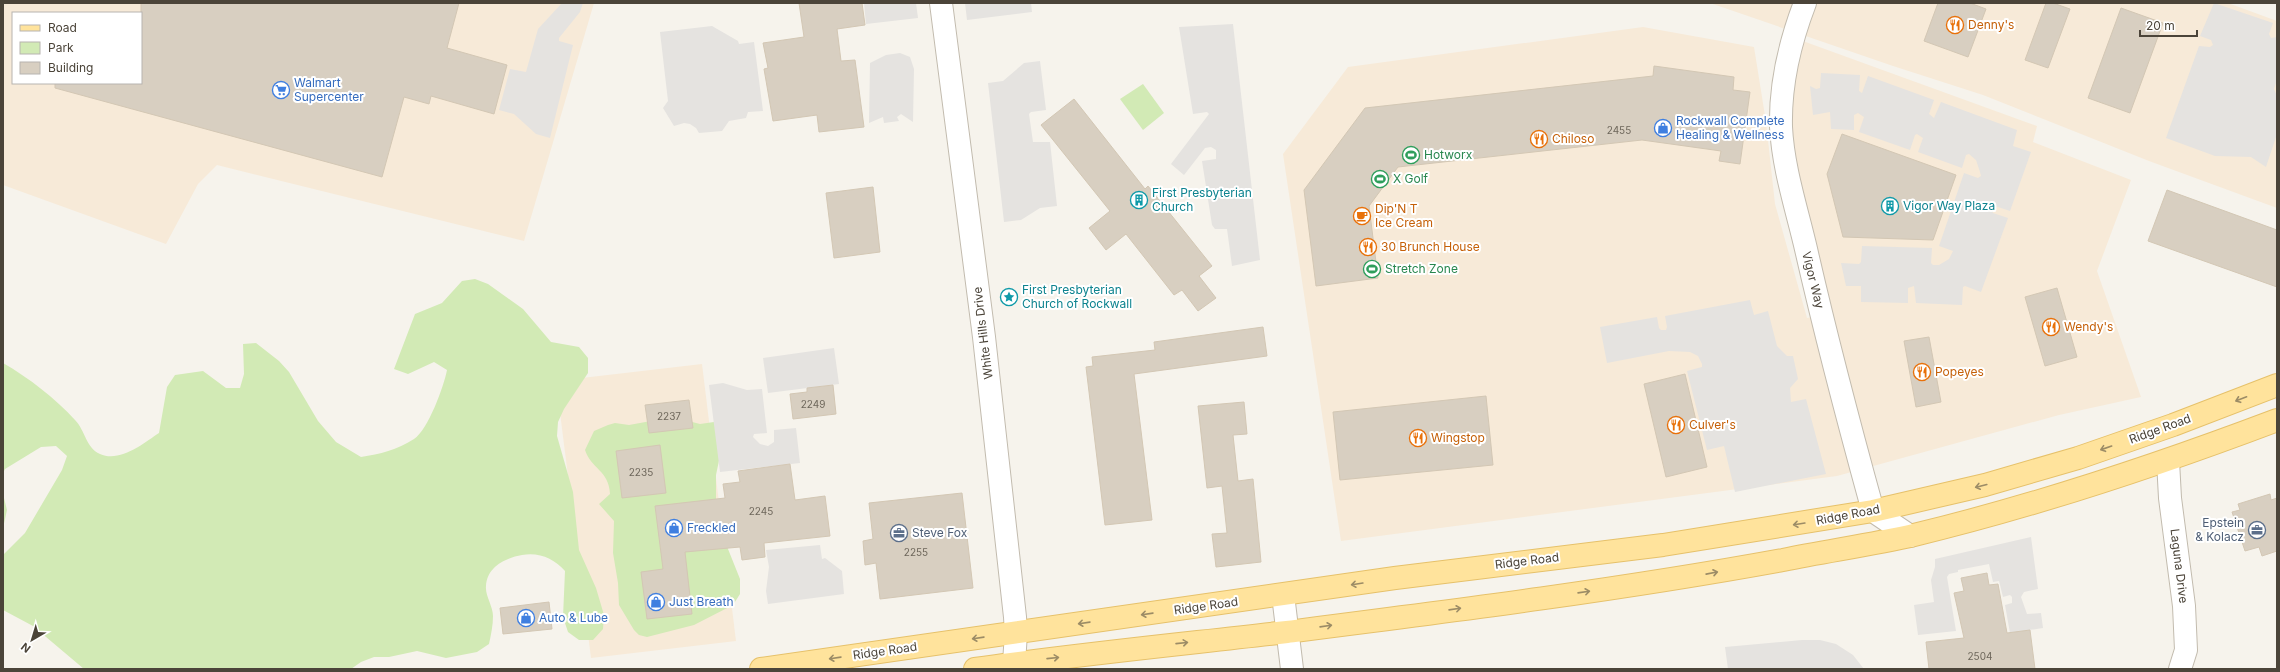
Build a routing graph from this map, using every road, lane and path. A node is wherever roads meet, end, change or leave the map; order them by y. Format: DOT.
graph roads {
  1 [pos="941,3"];
  2 [pos="1805,3"];
  3 [pos="2277,384"];
  4 [pos="2277,420"];
  5 [pos="2168,461"];
  6 [pos="1873,511"];
  7 [pos="1910,536"];
  8 [pos="1283,595"];
  9 [pos="1288,632"];
  10 [pos="1016,633"];
  11 [pos="1014,663"];
  12 [pos="761,669"];
  13 [pos="975,669"];
  14 [pos="1292,669"];
  15 [pos="2180,669"];
  1 -- 10 [label="street, White Hills Drive"];
  2 -- 6 [label="street, Vigor Way"];
  3 -- 6 [label="main road, Ridge Road, one-way"];
  4 -- 5 [label="main road"];
  5 -- 7 [label="main road"];
  5 -- 15 [label="street, Laguna Drive"];
  6 -- 7 [label="street"];
  6 -- 8 [label="main road, Ridge Road, one-way"];
  9 -- 7 [label="main road, one-way"];
  8 -- 9 [label="street"];
  8 -- 10 [label="main road, Ridge Road, one-way"];
  11 -- 9 [label="main road, one-way"];
  9 -- 14 [label="street"];
  10 -- 11 [label="street, White Hills Drive"];
  10 -- 12 [label="main road, Ridge Road, one-way"];
  11 -- 13 [label="main road"];
}
